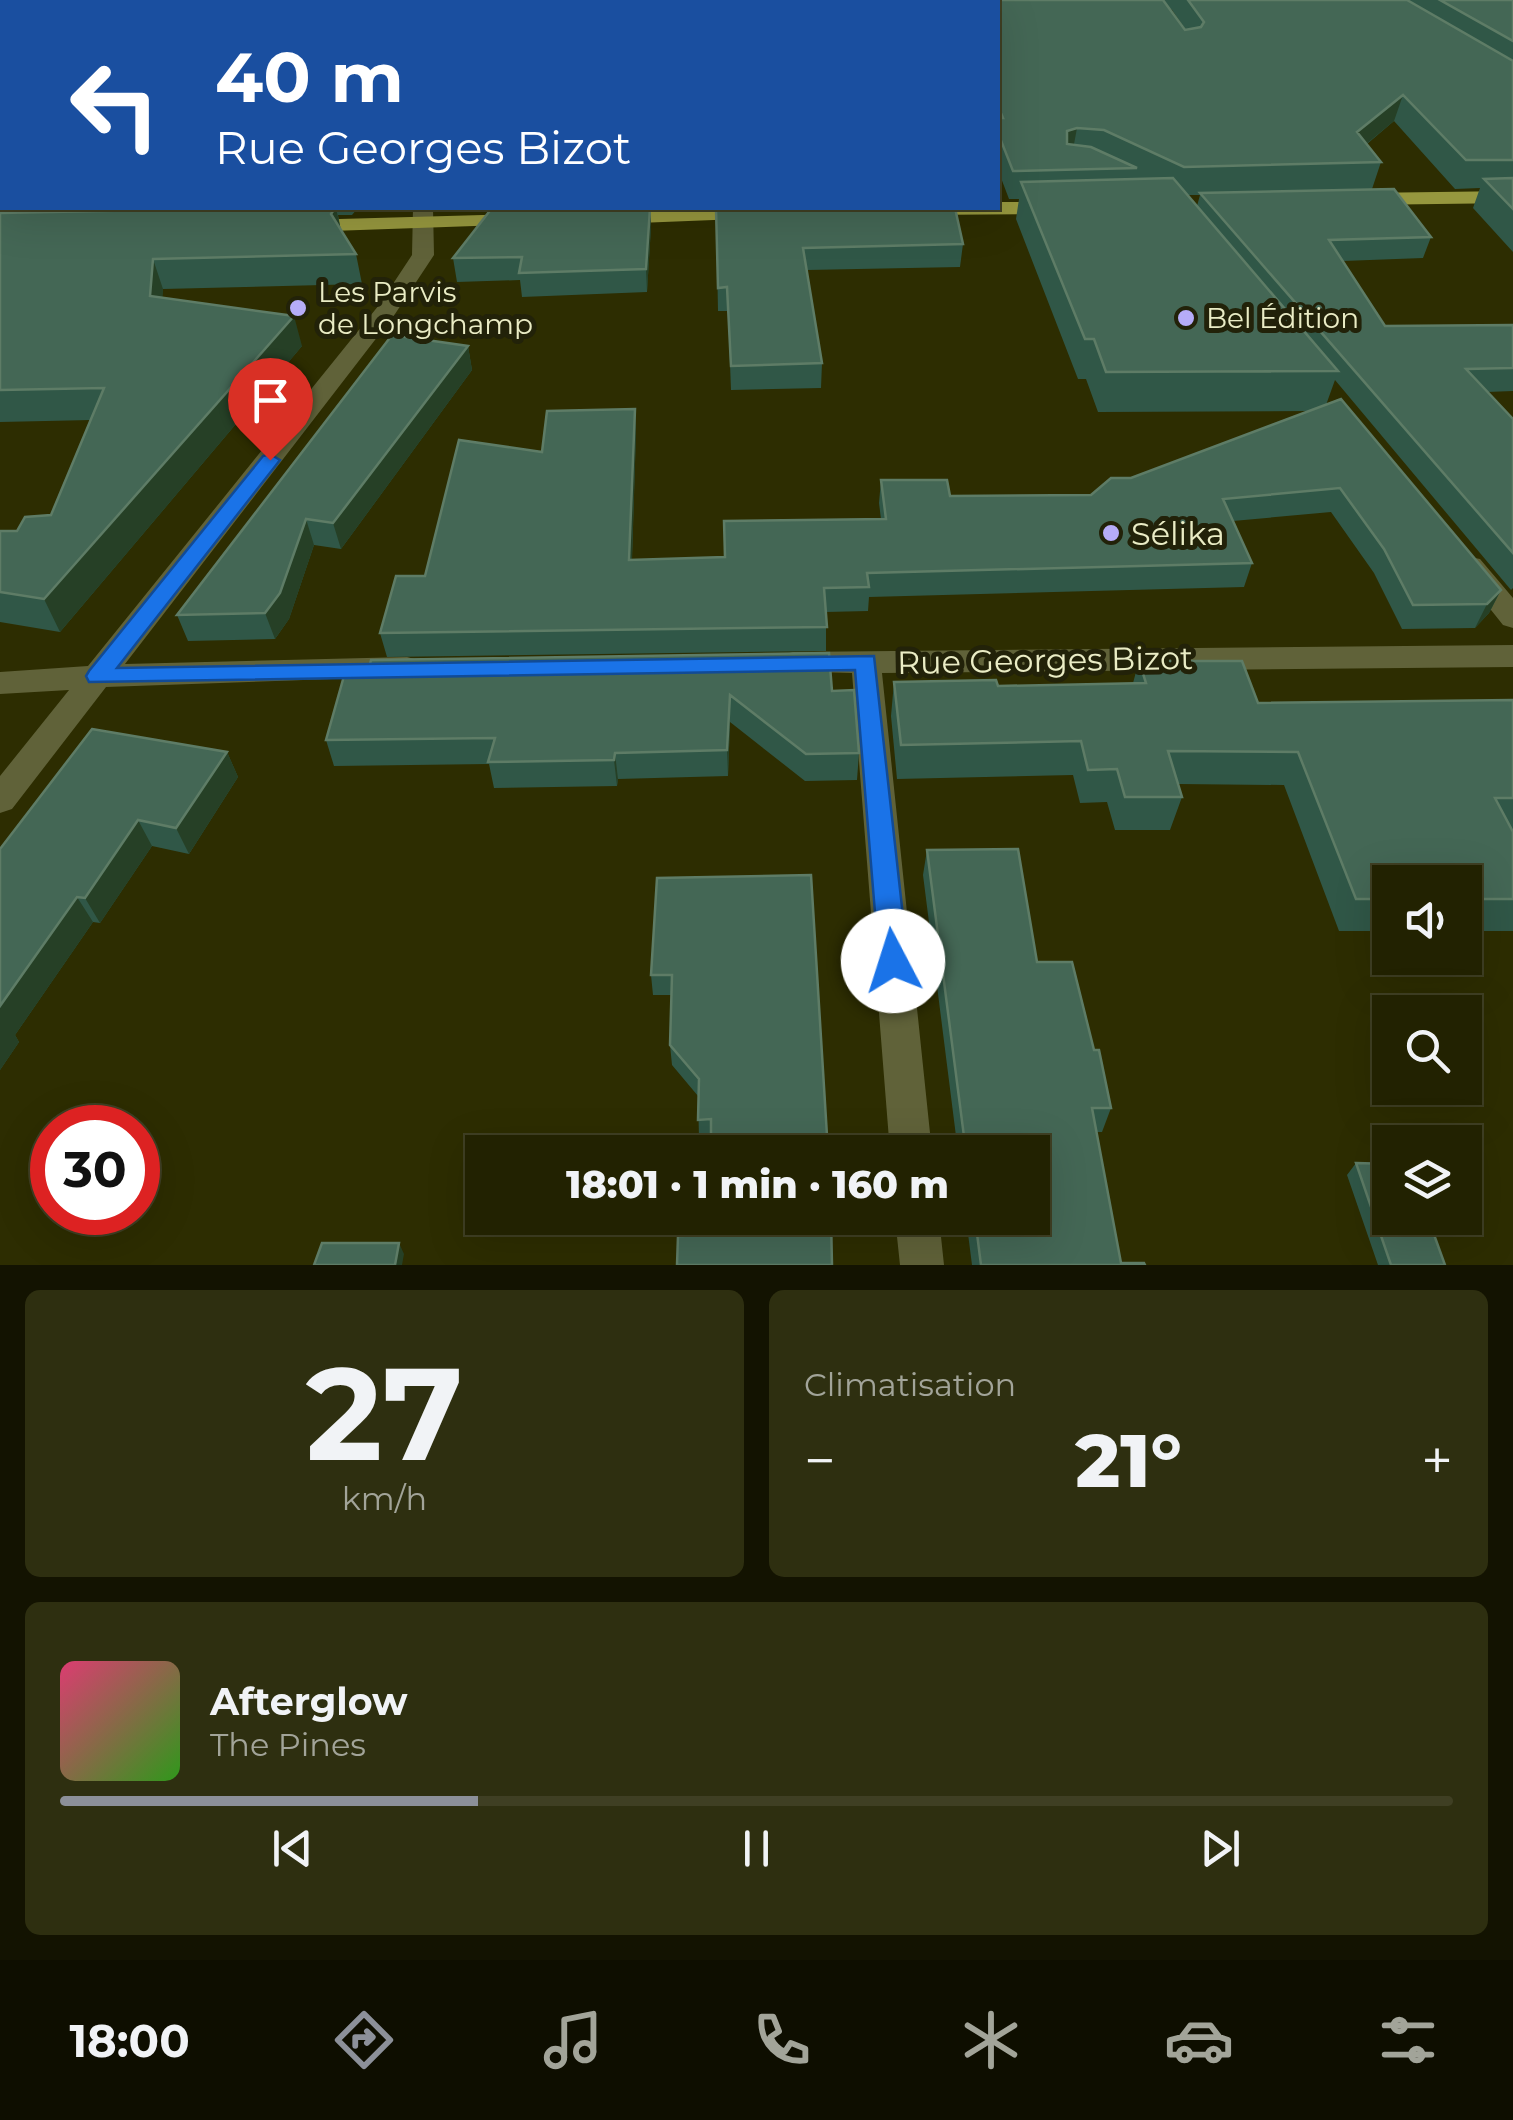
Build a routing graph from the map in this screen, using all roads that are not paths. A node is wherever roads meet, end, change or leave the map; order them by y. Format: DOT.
graph roads {
  1 [pos="1513,197"];
  2 [pos="1342,199"];
  3 [pos="1000,208"];
  4 [pos="1080,208"];
  5 [pos="424,214"];
  6 [pos="769,214"];
  7 [pos="594,218"];
  8 [pos="536,220"];
  9 [pos="281,226"];
  10 [pos="1450,542"];
  11 [pos="1513,618"];
  12 [pos="1513,656"];
  13 [pos="866,662"];
  14 [pos="766,663"];
  15 [pos="428,668"];
  16 [pos="98,676"];
  17 [pos="0,683"];
  18 [pos="0,800"];
  19 [pos="909,1135"];
  20 [pos="919,1235"];
  21 [pos="922,1265"];
  1 -- 2 [label="main road"];
  3 -- 4 [label="main road"];
  5 -- 8 [label="main road"];
  5 -- 9 [label="main road"];
  5 -- 16 [label="street"];
  6 -- 7 [label="main road"];
  10 -- 11 [label="street"];
  12 -- 13 [label="street, Rue Georges Bizot"];
  13 -- 14 [label="street, Rue Georges Bizot"];
  13 -- 19 [label="street"];
  15 -- 16 [label="street"];
  16 -- 17 [label="street"];
  16 -- 18 [label="street"];
  20 -- 21 [label="street"];
}
